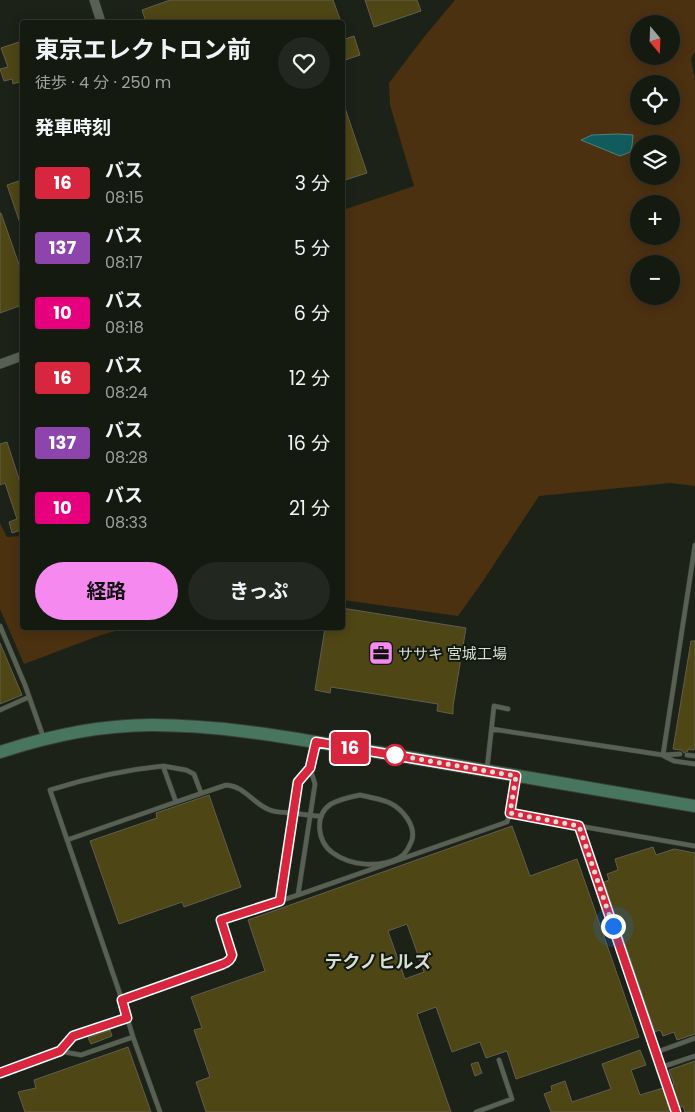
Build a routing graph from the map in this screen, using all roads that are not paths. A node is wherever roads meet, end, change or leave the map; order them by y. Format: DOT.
graph roads {
  1 [pos="94,0"];
  2 [pos="100,20"];
  3 [pos="20,357"];
  4 [pos="0,364"];
  5 [pos="695,545"];
  6 [pos="0,626"];
  7 [pos="30,697"];
  8 [pos="508,709"];
  9 [pos="0,710"];
  10 [pos="492,729"];
  11 [pos="44,739"];
  12 [pos="316,742"];
  13 [pos="0,752"];
  14 [pos="680,754"];
  15 [pos="663,755"];
  16 [pos="687,755"];
  17 [pos="695,756"];
  18 [pos="695,764"];
  19 [pos="164,766"];
  20 [pos="310,768"];
  21 [pos="486,771"];
  22 [pos="516,776"];
  23 [pos="201,794"];
  24 [pos="176,802"];
  25 [pos="695,806"];
  26 [pos="293,813"];
  27 [pos="510,813"];
  28 [pos="309,816"];
  29 [pos="320,816"];
  30 [pos="579,826"];
  31 [pos="67,840"];
  32 [pos="695,846"];
  33 [pos="390,862"];
  34 [pos="298,895"];
  35 [pos="280,901"];
  36 [pos="122,1000"];
  37 [pos="127,1018"];
  38 [pos="134,1037"];
  39 [pos="695,1038"];
  40 [pos="60,1051"];
  41 [pos="657,1052"];
  42 [pos="695,1056"];
  43 [pos="499,1060"];
  44 [pos="662,1067"];
  45 [pos="0,1073"];
  46 [pos="160,1112"];
  47 [pos="476,1112"];
  48 [pos="676,1112"];
  1 -- 2 [label="street"];
  3 -- 4 [label="street"];
  5 -- 15 [label="lane"];
  6 -- 7 [label="lane"];
  7 -- 9 [label="lane"];
  7 -- 11 [label="lane"];
  8 -- 10 [label="lane"];
  10 -- 15 [label="lane"];
  10 -- 21 [label="lane"];
  11 -- 12 [label="street"];
  11 -- 13 [label="street"];
  12 -- 20 [label="lane"];
  12 -- 21 [label="street"];
  14 -- 15 [label="lane"];
  15 -- 18 [label="lane"];
  16 -- 17 [label="lane"];
  19 -- 23 [label="lane"];
  19 -- 24 [label="lane"];
  19 -- 31 [label="lane"];
  20 -- 26 [label="lane"];
  20 -- 28 [label="lane"];
  21 -- 22 [label="street"];
  22 -- 25 [label="street"];
  22 -- 27 [label="lane"];
  23 -- 24 [label="lane"];
  23 -- 26 [label="lane"];
  24 -- 31 [label="lane"];
  26 -- 28 [label="lane"];
  26 -- 35 [label="lane"];
  27 -- 30 [label="lane"];
  27 -- 33 [label="lane"];
  28 -- 29 [label="lane"];
  28 -- 34 [label="lane"];
  29 -- 33 [label="lane"];
  29 -- 33 [label="lane"];
  30 -- 32 [label="lane"];
  30 -- 41 [label="lane"];
  31 -- 36 [label="lane"];
  33 -- 34 [label="lane"];
  34 -- 35 [label="lane"];
  35 -- 36 [label="lane"];
  36 -- 37 [label="lane"];
  37 -- 38 [label="lane"];
  37 -- 40 [label="lane"];
  38 -- 40 [label="lane"];
  38 -- 46 [label="lane"];
  39 -- 41 [label="lane"];
  40 -- 45 [label="lane"];
  41 -- 44 [label="lane"];
  42 -- 44 [label="lane"];
  43 -- 47 [label="lane"];
  44 -- 48 [label="lane"];
}
